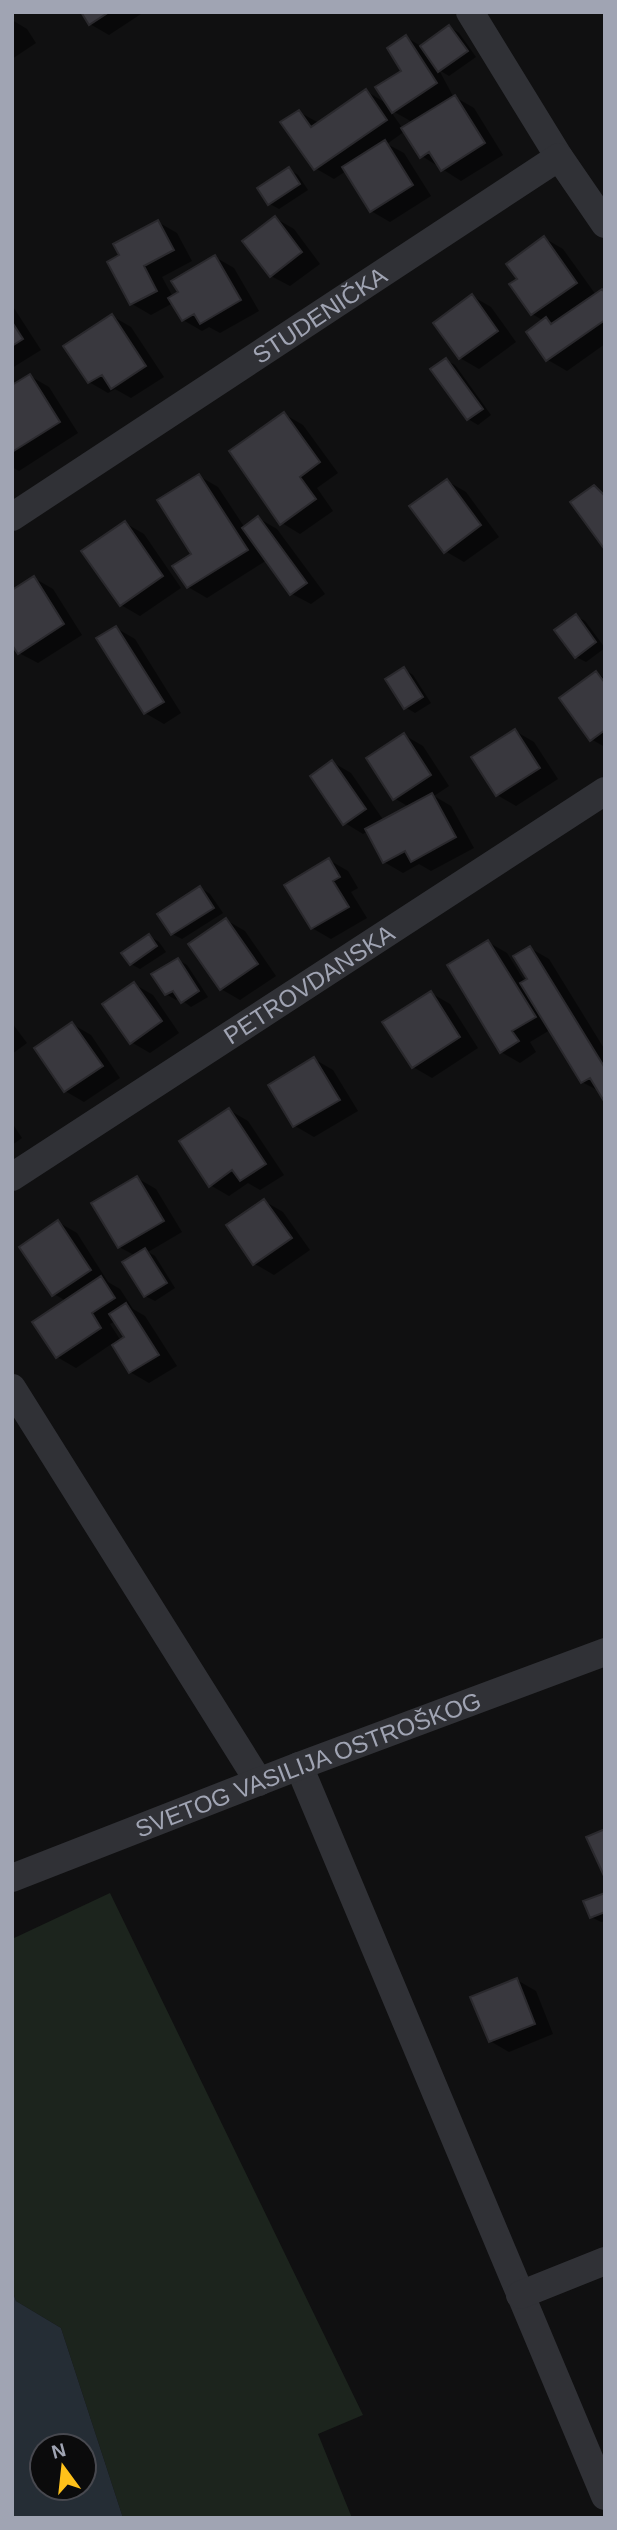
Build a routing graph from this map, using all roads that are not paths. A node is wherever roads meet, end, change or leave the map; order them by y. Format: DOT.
graph roads {
  1 [pos="470,12"];
  2 [pos="559,157"];
  3 [pos="605,224"];
  4 [pos="12,517"];
  5 [pos="605,791"];
  6 [pos="12,1177"];
  7 [pos="12,1388"];
  8 [pos="605,1653"];
  9 [pos="299,1766"];
  10 [pos="259,1782"];
  11 [pos="12,1878"];
  12 [pos="605,2261"];
  13 [pos="520,2295"];
  14 [pos="605,2496"];
  1 -- 2 [label="street"];
  2 -- 3 [label="street"];
  2 -- 4 [label="street, STUDENIČKA"];
  5 -- 6 [label="street, PETROVDANSKA"];
  7 -- 10 [label="street"];
  8 -- 9 [label="street, SVETOG VASILIJA OSTROŠKOG"];
  9 -- 10 [label="street, SVETOG VASILIJA OSTROŠKOG"];
  9 -- 13 [label="street"];
  10 -- 11 [label="street, SVETOG VASILIJA OSTROŠKOG"];
  12 -- 13 [label="street"];
  13 -- 14 [label="street"];
}
